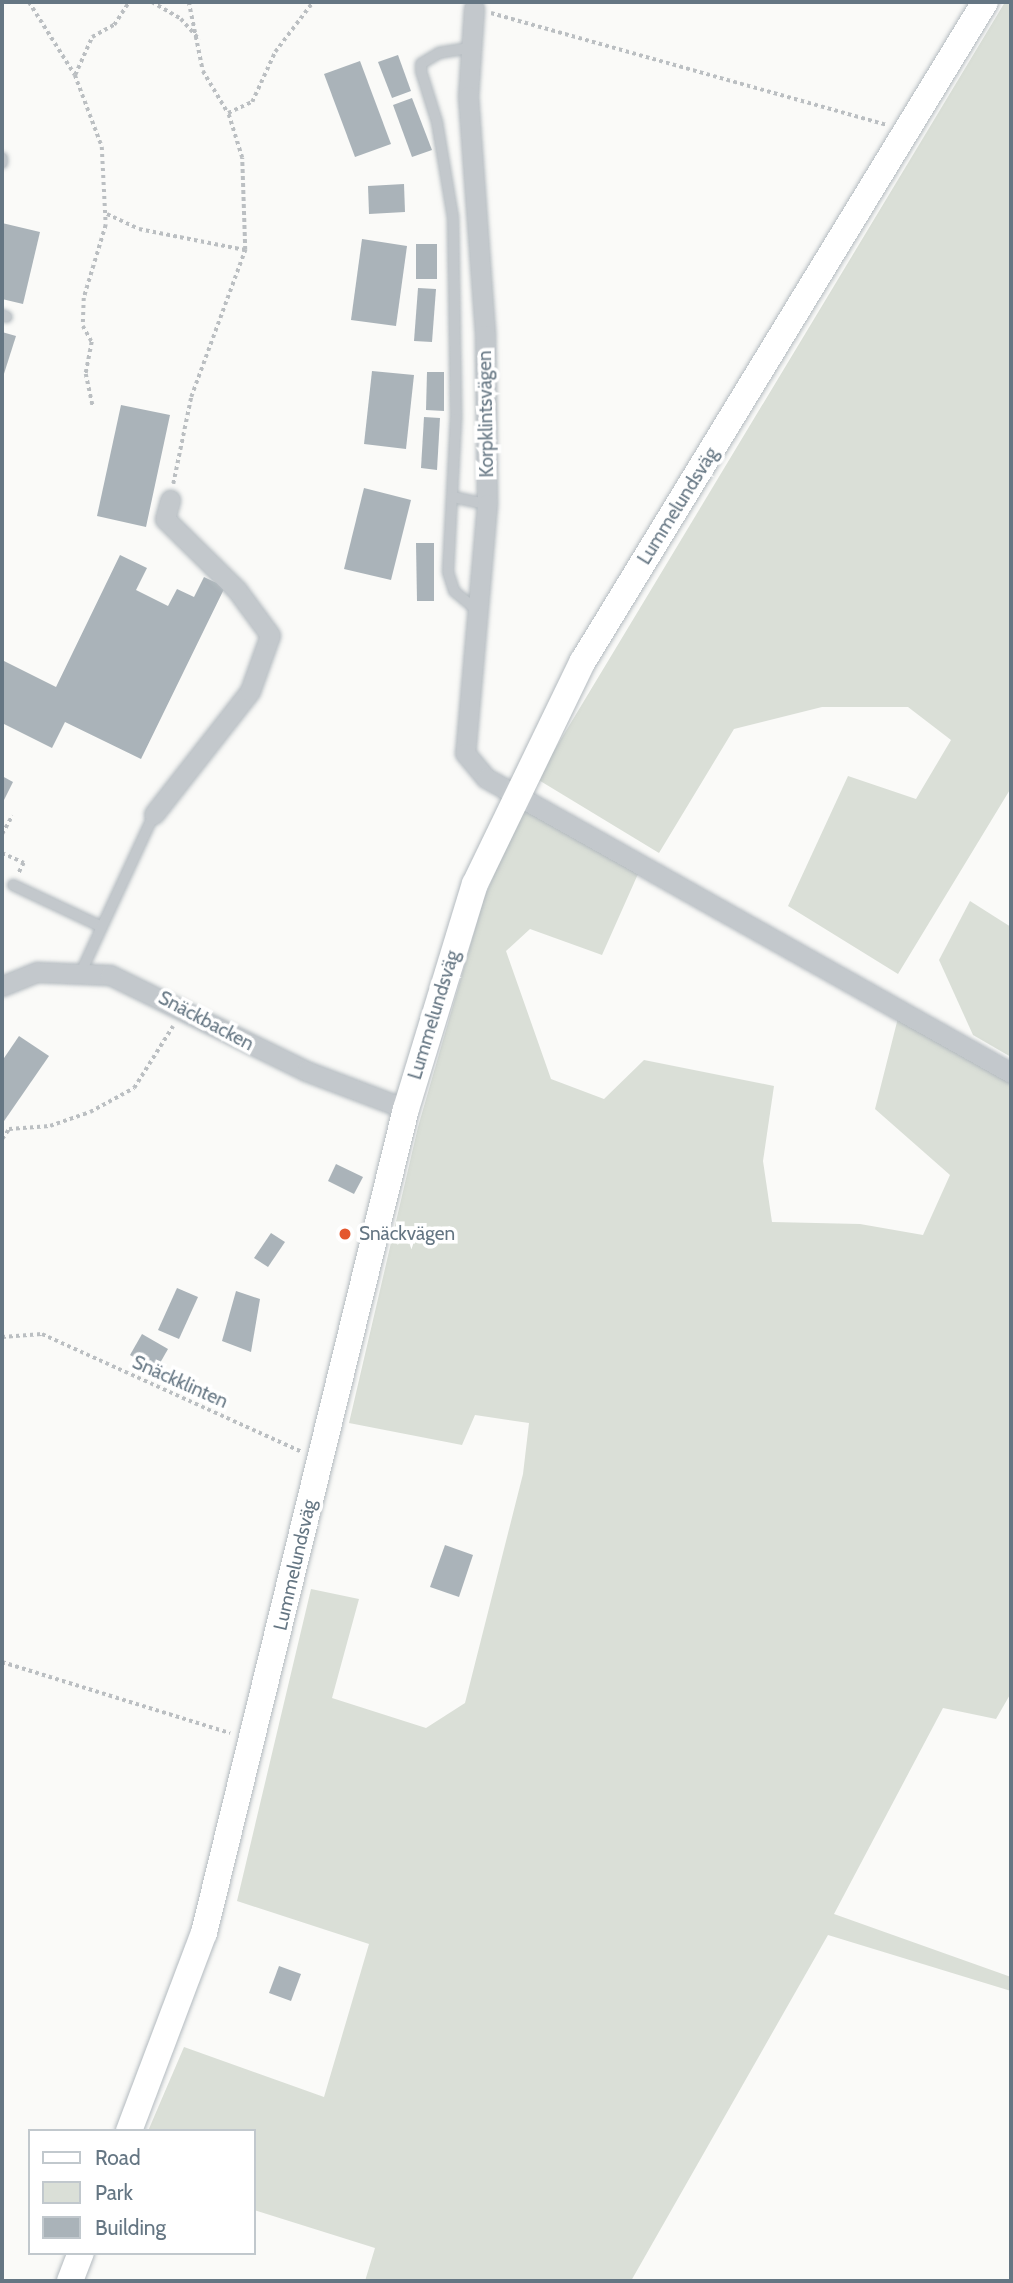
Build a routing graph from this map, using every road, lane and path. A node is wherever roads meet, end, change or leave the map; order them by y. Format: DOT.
graph roads {
  1 [pos="30,2"];
  2 [pos="129,2"];
  3 [pos="152,2"];
  4 [pos="190,2"];
  5 [pos="313,2"];
  6 [pos="985,2"];
  7 [pos="475,5"];
  8 [pos="201,42"];
  9 [pos="469,48"];
  10 [pos="75,75"];
  11 [pos="228,113"];
  12 [pos="886,138"];
  13 [pos="107,214"];
  14 [pos="245,250"];
  15 [pos="93,407"];
  16 [pos="453,497"];
  17 [pos="170,500"];
  18 [pos="487,504"];
  19 [pos="477,610"];
  20 [pos="517,792"];
  21 [pos="153,814"];
  22 [pos="12,816"];
  23 [pos="2,834"];
  24 [pos="2,853"];
  25 [pos="13,885"];
  26 [pos="100,926"];
  27 [pos="82,970"];
  28 [pos="2,985"];
  29 [pos="184,1010"];
  30 [pos="1011,1073"];
  31 [pos="406,1109"];
  32 [pos="2,1139"];
  33 [pos="2,1337"];
  34 [pos="309,1446"];
  35 [pos="2,1662"];
  36 [pos="239,1736"];
  37 [pos="130,2129"];
  38 [pos="80,2255"];
  39 [pos="70,2281"];
  1 -- 10 [label="path"];
  2 -- 10 [label="path"];
  3 -- 8 [label="path"];
  4 -- 8 [label="path"];
  5 -- 11 [label="path"];
  6 -- 20 [label="main road, Lummelundsväg"];
  7 -- 9 [label="street, Korpklintsvägen"];
  7 -- 12 [label="path"];
  8 -- 11 [label="path"];
  9 -- 16 [label="lane"];
  9 -- 18 [label="street, Korpklintsvägen"];
  10 -- 13 [label="path"];
  11 -- 14 [label="path"];
  13 -- 14 [label="path"];
  13 -- 15 [label="path"];
  14 -- 17 [label="path"];
  16 -- 18 [label="lane"];
  16 -- 19 [label="lane"];
  17 -- 21 [label="street"];
  18 -- 19 [label="street, Korpklintsvägen"];
  19 -- 20 [label="street, Korpklintsvägen"];
  20 -- 30 [label="street, Korpklintsvägen"];
  20 -- 31 [label="main road, Lummelundsväg"];
  21 -- 26 [label="lane"];
  22 -- 23 [label="path"];
  24 -- 25 [label="path"];
  25 -- 26 [label="lane"];
  26 -- 27 [label="lane"];
  27 -- 28 [label="street, Snäckbacken"];
  27 -- 29 [label="street, Snäckbacken"];
  29 -- 31 [label="street, Snäckbacken"];
  29 -- 32 [label="path"];
  31 -- 37 [label="main road, Lummelundsväg"];
  33 -- 34 [label="path, Snäckklinten"];
  35 -- 36 [label="path"];
  38 -- 39 [label="main road"];
}
